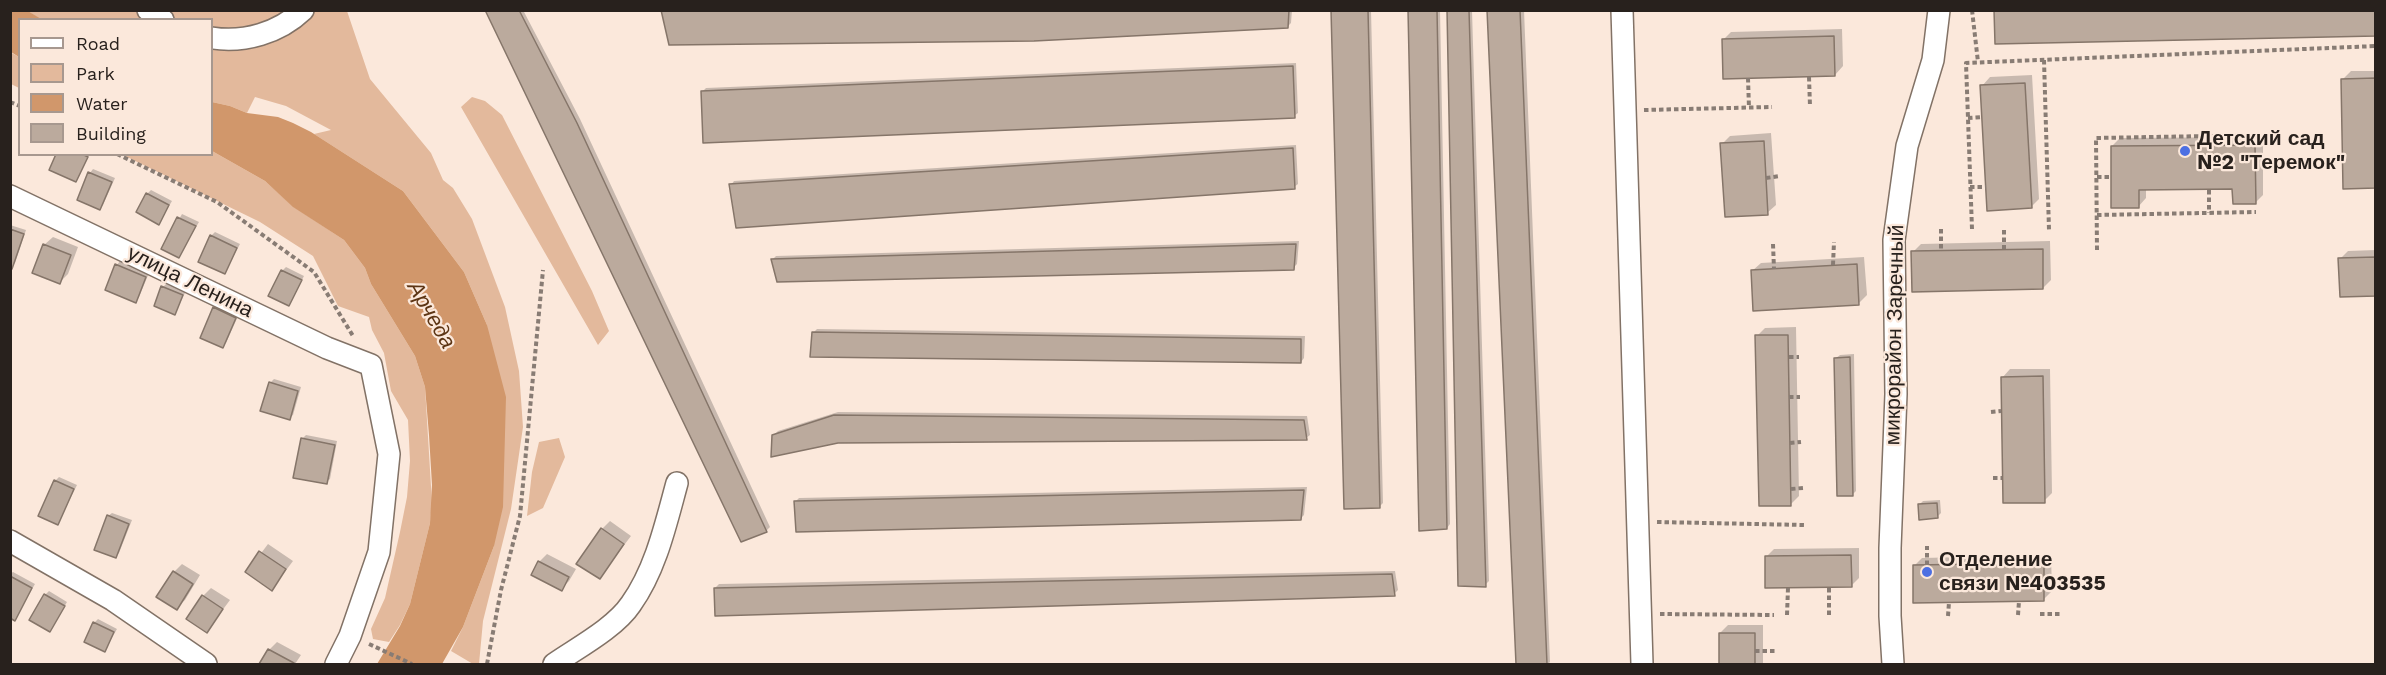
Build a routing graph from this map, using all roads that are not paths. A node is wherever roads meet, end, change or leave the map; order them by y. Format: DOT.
graph roads {
  1 [pos="148,10"];
  2 [pos="303,10"];
  3 [pos="1622,10"];
  4 [pos="1939,10"];
  5 [pos="161,18"];
  6 [pos="213,38"];
  7 [pos="10,196"];
  8 [pos="677,483"];
  9 [pos="10,541"];
  10 [pos="206,664"];
  11 [pos="336,664"];
  12 [pos="554,664"];
  13 [pos="1642,664"];
  14 [pos="1893,664"];
  1 -- 5 [label="street"];
  2 -- 6 [label="street"];
  3 -- 13 [label="street"];
  4 -- 14 [label="street, микрорайон Заречный"];
  7 -- 11 [label="street, улица Ленина"];
  8 -- 12 [label="street"];
  9 -- 10 [label="street"];
}
